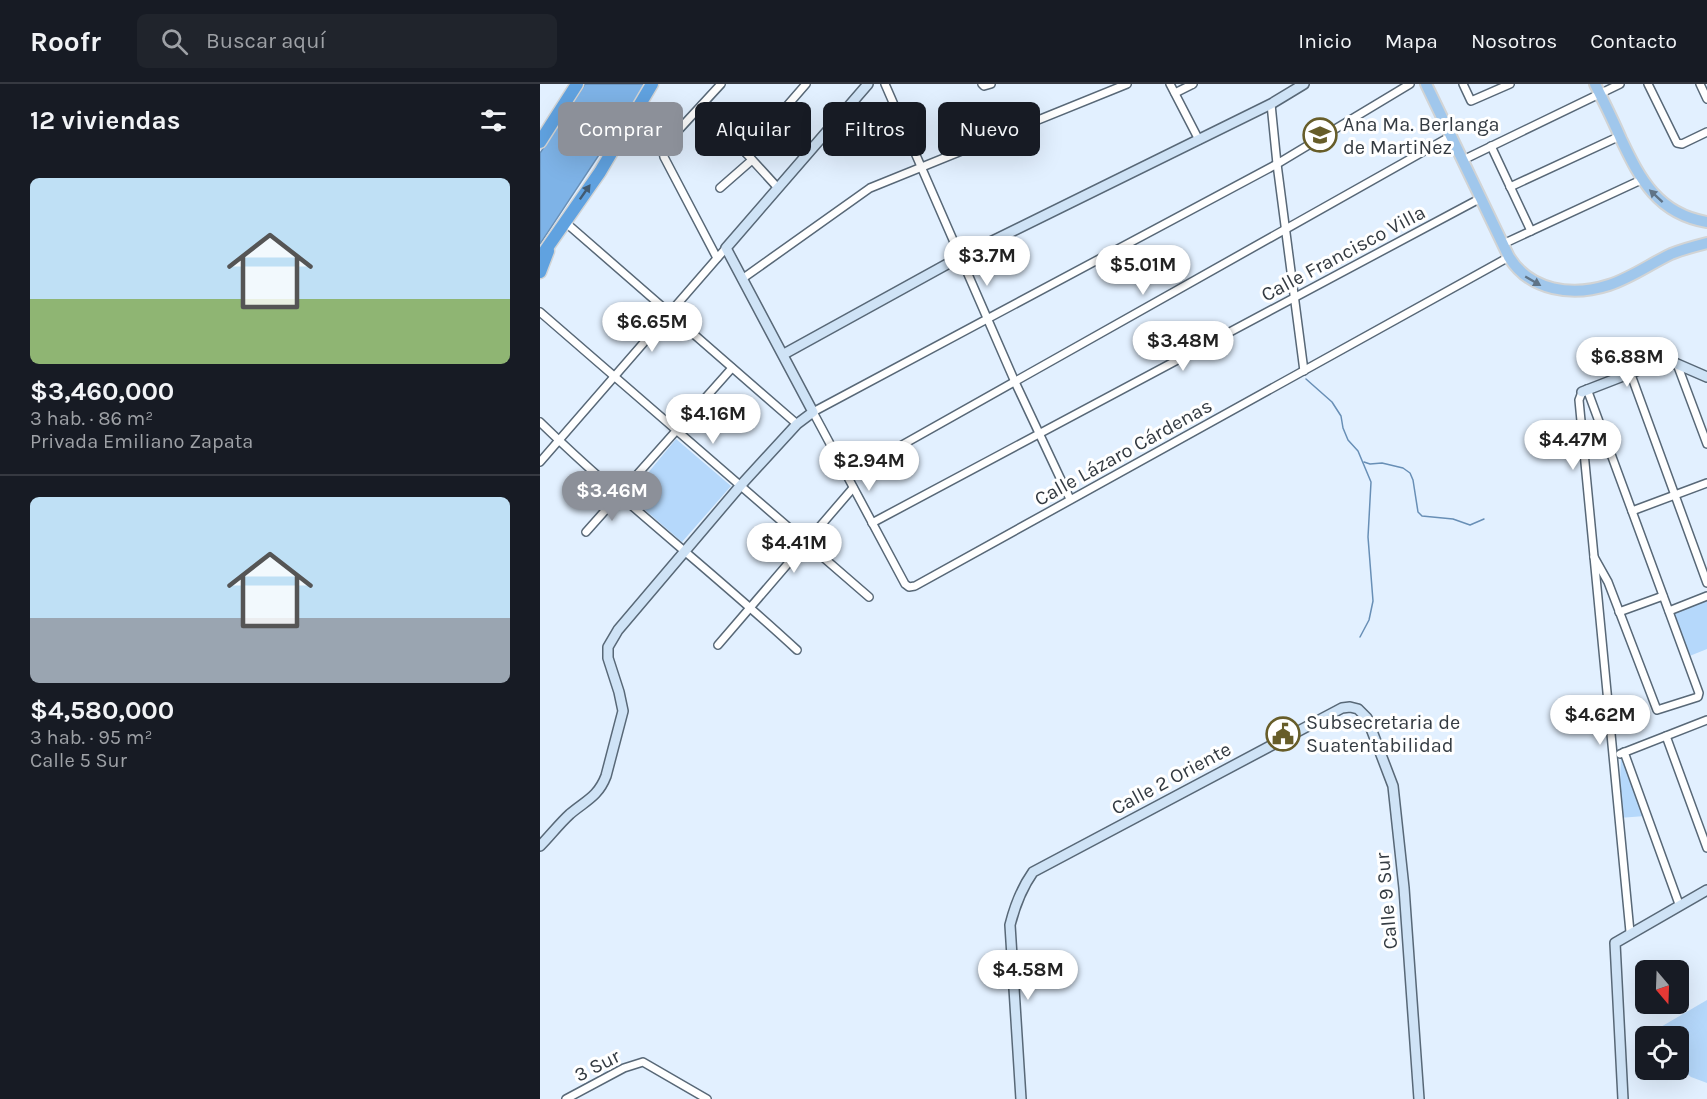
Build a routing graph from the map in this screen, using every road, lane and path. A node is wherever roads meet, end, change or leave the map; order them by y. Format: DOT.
graph roads {
  1 [pos="577,84"];
  2 [pos="652,84"];
  3 [pos="721,84"];
  4 [pos="806,84"];
  5 [pos="868,84"];
  6 [pos="885,84"];
  7 [pos="1127,84"];
  8 [pos="1170,84"];
  9 [pos="1193,84"];
  10 [pos="1304,84"];
  11 [pos="1410,84"];
  12 [pos="1426,84"];
  13 [pos="1463,84"];
  14 [pos="1510,84"];
  15 [pos="1620,84"];
  16 [pos="1648,84"];
  17 [pos="1700,84"];
  18 [pos="1597,89"];
  19 [pos="1175,93"];
  20 [pos="1707,99"];
  21 [pos="705,102"];
  22 [pos="790,102"];
  23 [pos="1271,104"];
  24 [pos="695,113"];
  25 [pos="1707,132"];
  26 [pos="1451,136"];
  27 [pos="1620,136"];
  28 [pos="1198,140"];
  29 [pos="540,142"];
  30 [pos="1491,146"];
  31 [pos="749,156"];
  32 [pos="752,160"];
  33 [pos="1463,160"];
  34 [pos="1276,164"];
  35 [pos="921,168"];
  36 [pos="1641,180"];
  37 [pos="1510,187"];
  38 [pos="720,188"];
  39 [pos="778,188"];
  40 [pos="1481,198"];
  41 [pos="564,222"];
  42 [pos="1707,222"];
  43 [pos="1285,231"];
  44 [pos="1532,231"];
  45 [pos="554,237"];
  46 [pos="1707,243"];
  47 [pos="1503,244"];
  48 [pos="726,248"];
  49 [pos="960,257"];
  50 [pos="1509,257"];
  51 [pos="540,258"];
  52 [pos="717,258"];
  53 [pos="540,272"];
  54 [pos="742,279"];
  55 [pos="1293,299"];
  56 [pos="540,312"];
  57 [pos="670,313"];
  58 [pos="988,320"];
  59 [pos="783,354"];
  60 [pos="1677,364"];
  61 [pos="732,368"];
  62 [pos="1304,371"];
  63 [pos="1630,372"];
  64 [pos="615,377"];
  65 [pos="1707,377"];
  66 [pos="1015,382"];
  67 [pos="1584,391"];
  68 [pos="813,412"];
  69 [pos="540,422"];
  70 [pos="797,424"];
  71 [pos="678,430"];
  72 [pos="1040,435"];
  73 [pos="559,441"];
  74 [pos="1707,444"];
  75 [pos="540,462"];
  76 [pos="847,476"];
  77 [pos="1707,483"];
  78 [pos="741,485"];
  79 [pos="853,488"];
  80 [pos="620,495"];
  81 [pos="1675,495"];
  82 [pos="1070,499"];
  83 [pos="1632,511"];
  84 [pos="872,524"];
  85 [pos="586,532"];
  86 [pos="804,542"];
  87 [pos="683,552"];
  88 [pos="1594,557"];
  89 [pos="1707,583"];
  90 [pos="1663,596"];
  91 [pos="1707,596"];
  92 [pos="869,597"];
  93 [pos="751,608"];
  94 [pos="1669,611"];
  95 [pos="1619,612"];
  96 [pos="718,645"];
  97 [pos="797,650"];
  98 [pos="1358,709"];
  99 [pos="1707,720"];
  100 [pos="1666,736"];
  101 [pos="1624,752"];
  102 [pos="1613,756"];
  103 [pos="540,846"];
  104 [pos="1707,848"];
  105 [pos="1707,890"];
  106 [pos="1679,904"];
  107 [pos="1630,932"];
  108 [pos="566,1099"];
  109 [pos="707,1099"];
  110 [pos="1021,1099"];
  111 [pos="1419,1099"];
  112 [pos="1623,1099"];
  1 -- 29 [label="highway"];
  41 -- 2 [label="highway, one-way"];
  3 -- 21 [label="street"];
  4 -- 22 [label="street"];
  5 -- 39 [label="street"];
  6 -- 35 [label="street"];
  7 -- 35 [label="street"];
  8 -- 19 [label="street"];
  9 -- 19 [label="street"];
  10 -- 23 [label="street"];
  11 -- 34 [label="street"];
  12 -- 26 [label="main road"];
  13 -- 14 [label="street"];
  15 -- 18 [label="street"];
  16 -- 25 [label="street"];
  17 -- 20 [label="street"];
  18 -- 27 [label="main road"];
  18 -- 30 [label="street"];
  19 -- 28 [label="street"];
  23 -- 28 [label="street"];
  23 -- 34 [label="street"];
  24 -- 52 [label="street"];
  26 -- 33 [label="main road"];
  26 -- 43 [label="street"];
  27 -- 36 [label="main road"];
  27 -- 37 [label="street"];
  28 -- 49 [label="street"];
  30 -- 33 [label="street"];
  30 -- 37 [label="street"];
  31 -- 32 [label="street"];
  32 -- 38 [label="street"];
  32 -- 39 [label="street"];
  33 -- 40 [label="main road"];
  34 -- 43 [label="street"];
  34 -- 58 [label="street"];
  35 -- 49 [label="street"];
  35 -- 54 [label="street"];
  42 -- 36 [label="main road, one-way"];
  36 -- 44 [label="street"];
  37 -- 44 [label="street"];
  39 -- 48 [label="street"];
  40 -- 47 [label="main road"];
  40 -- 55 [label="street, Calle Francisco Villa"];
  41 -- 45 [label="highway"];
  41 -- 57 [label="street"];
  43 -- 55 [label="street"];
  43 -- 66 [label="street"];
  44 -- 47 [label="street"];
  45 -- 51 [label="highway"];
  45 -- 53 [label="highway"];
  50 -- 46 [label="main road, one-way"];
  47 -- 50 [label="main road"];
  48 -- 52 [label="street"];
  48 -- 54 [label="street"];
  49 -- 58 [label="street"];
  49 -- 59 [label="street"];
  50 -- 62 [label="street, Calle Lázaro Cárdenas"];
  52 -- 57 [label="street"];
  54 -- 59 [label="street"];
  55 -- 62 [label="street"];
  55 -- 72 [label="street, Calle Francisco Villa"];
  56 -- 64 [label="street"];
  57 -- 61 [label="street"];
  57 -- 64 [label="street"];
  58 -- 66 [label="street"];
  58 -- 68 [label="street"];
  59 -- 68 [label="street"];
  60 -- 63 [label="street"];
  60 -- 65 [label="street"];
  60 -- 74 [label="street"];
  61 -- 70 [label="street"];
  61 -- 71 [label="street"];
  62 -- 82 [label="street, Calle Lázaro Cárdenas"];
  63 -- 67 [label="street"];
  63 -- 81 [label="street"];
  64 -- 71 [label="street"];
  64 -- 73 [label="street"];
  66 -- 72 [label="street"];
  66 -- 76 [label="street"];
  67 -- 83 [label="street"];
  67 -- 88 [label="street"];
  68 -- 70 [label="street"];
  68 -- 76 [label="street"];
  69 -- 73 [label="street"];
  70 -- 78 [label="street"];
  71 -- 78 [label="street"];
  71 -- 80 [label="street"];
  72 -- 82 [label="street"];
  72 -- 84 [label="street, Calle Francisco Villa"];
  73 -- 75 [label="street"];
  73 -- 80 [label="street"];
  76 -- 79 [label="street"];
  77 -- 81 [label="street"];
  78 -- 86 [label="street"];
  78 -- 87 [label="street"];
  79 -- 84 [label="street"];
  79 -- 86 [label="street"];
  80 -- 85 [label="street"];
  80 -- 87 [label="street"];
  81 -- 83 [label="street"];
  81 -- 89 [label="street"];
  82 -- 84 [label="street, Calle Lázaro Cárdenas"];
  83 -- 90 [label="street"];
  86 -- 92 [label="street"];
  86 -- 93 [label="street"];
  87 -- 93 [label="street"];
  87 -- 103 [label="street"];
  88 -- 95 [label="street"];
  88 -- 102 [label="street"];
  90 -- 94 [label="street"];
  90 -- 95 [label="street"];
  91 -- 94 [label="street"];
  93 -- 96 [label="street"];
  93 -- 97 [label="street"];
  94 -- 95 [label="street"];
  98 -- 110 [label="street, Calle 2 Oriente"];
  98 -- 111 [label="street, Calle 9 Sur"];
  99 -- 100 [label="street"];
  100 -- 101 [label="street"];
  100 -- 104 [label="street"];
  101 -- 102 [label="street"];
  101 -- 106 [label="street"];
  102 -- 107 [label="street"];
  105 -- 106 [label="street"];
  106 -- 107 [label="street"];
  107 -- 112 [label="street"];
  108 -- 109 [label="street, 3 Sur"];
}
